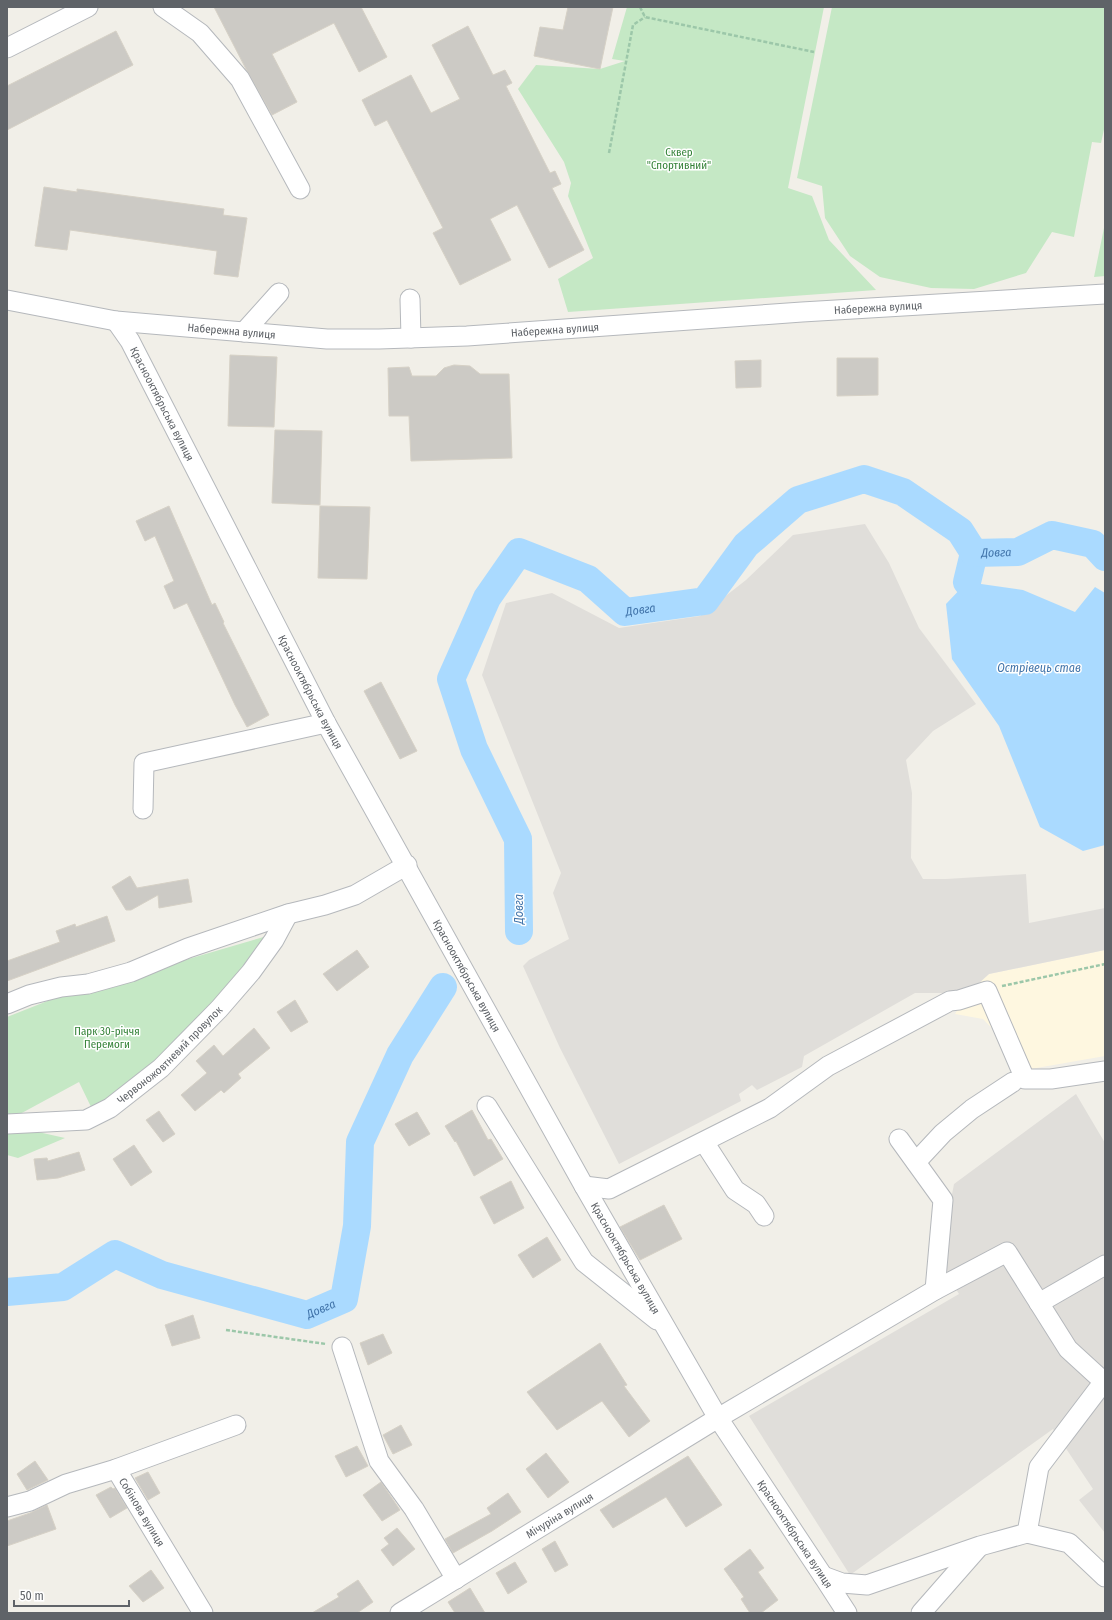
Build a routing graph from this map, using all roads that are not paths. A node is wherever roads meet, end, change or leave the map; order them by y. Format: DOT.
graph roads {
  1 [pos="88,7"];
  2 [pos="163,7"];
  3 [pos="7,48"];
  4 [pos="300,189"];
  5 [pos="279,293"];
  6 [pos="1105,294"];
  7 [pos="410,299"];
  8 [pos="7,300"];
  9 [pos="116,321"];
  10 [pos="244,332"];
  11 [pos="411,338"];
  12 [pos="326,722"];
  13 [pos="142,809"];
  14 [pos="406,865"];
  15 [pos="288,914"];
  16 [pos="7,1004"];
  17 [pos="1105,1071"];
  18 [pos="1014,1082"];
  19 [pos="487,1106"];
  20 [pos="7,1124"];
  21 [pos="899,1139"];
  22 [pos="704,1142"];
  23 [pos="916,1162"];
  24 [pos="584,1186"];
  25 [pos="764,1216"];
  26 [pos="1105,1265"];
  27 [pos="935,1290"];
  28 [pos="1039,1303"];
  29 [pos="666,1327"];
  30 [pos="342,1347"];
  31 [pos="1104,1381"];
  32 [pos="718,1418"];
  33 [pos="236,1425"];
  34 [pos="116,1468"];
  35 [pos="7,1507"];
  36 [pos="1027,1533"];
  37 [pos="980,1546"];
  38 [pos="823,1576"];
  39 [pos="1105,1577"];
  40 [pos="456,1579"];
  41 [pos="203,1613"];
  42 [pos="400,1613"];
  43 [pos="846,1613"];
  44 [pos="921,1613"];
  1 -- 3 [label="street"];
  2 -- 4 [label="street"];
  5 -- 10 [label="street"];
  6 -- 11 [label="street, Набережна вулиця"];
  7 -- 11 [label="street"];
  8 -- 9 [label="street, Набережна вулиця"];
  9 -- 10 [label="street, Набережна вулиця"];
  9 -- 12 [label="street, Краснооктябрьська вулиця"];
  10 -- 11 [label="street, Набережна вулиця"];
  12 -- 13 [label="street"];
  12 -- 14 [label="street, Краснооктябрьська вулиця"];
  14 -- 15 [label="street"];
  14 -- 24 [label="street, Краснооктябрьська вулиця"];
  15 -- 16 [label="street"];
  15 -- 20 [label="street, Червоножовтневий провулок"];
  17 -- 22 [label="street"];
  18 -- 23 [label="street"];
  19 -- 29 [label="street"];
  21 -- 23 [label="street"];
  22 -- 24 [label="street"];
  22 -- 25 [label="street"];
  23 -- 27 [label="street"];
  24 -- 29 [label="street, Краснооктябрьська вулиця"];
  26 -- 28 [label="street"];
  27 -- 28 [label="street, Мічуріна вулиця"];
  27 -- 32 [label="street, Мічуріна вулиця"];
  28 -- 31 [label="street"];
  29 -- 32 [label="street, Краснооктябрьська вулиця"];
  30 -- 40 [label="street"];
  31 -- 36 [label="street"];
  32 -- 38 [label="street, Краснооктябрьська вулиця"];
  32 -- 40 [label="street, Мічуріна вулиця"];
  33 -- 34 [label="street"];
  34 -- 35 [label="street, Собінова вулиця"];
  34 -- 41 [label="street, Собінова вулиця"];
  36 -- 37 [label="street"];
  36 -- 39 [label="street"];
  37 -- 38 [label="street"];
  37 -- 44 [label="street"];
  38 -- 43 [label="street, Краснооктябрьська вулиця"];
  40 -- 42 [label="street, Мічуріна вулиця"];
}
